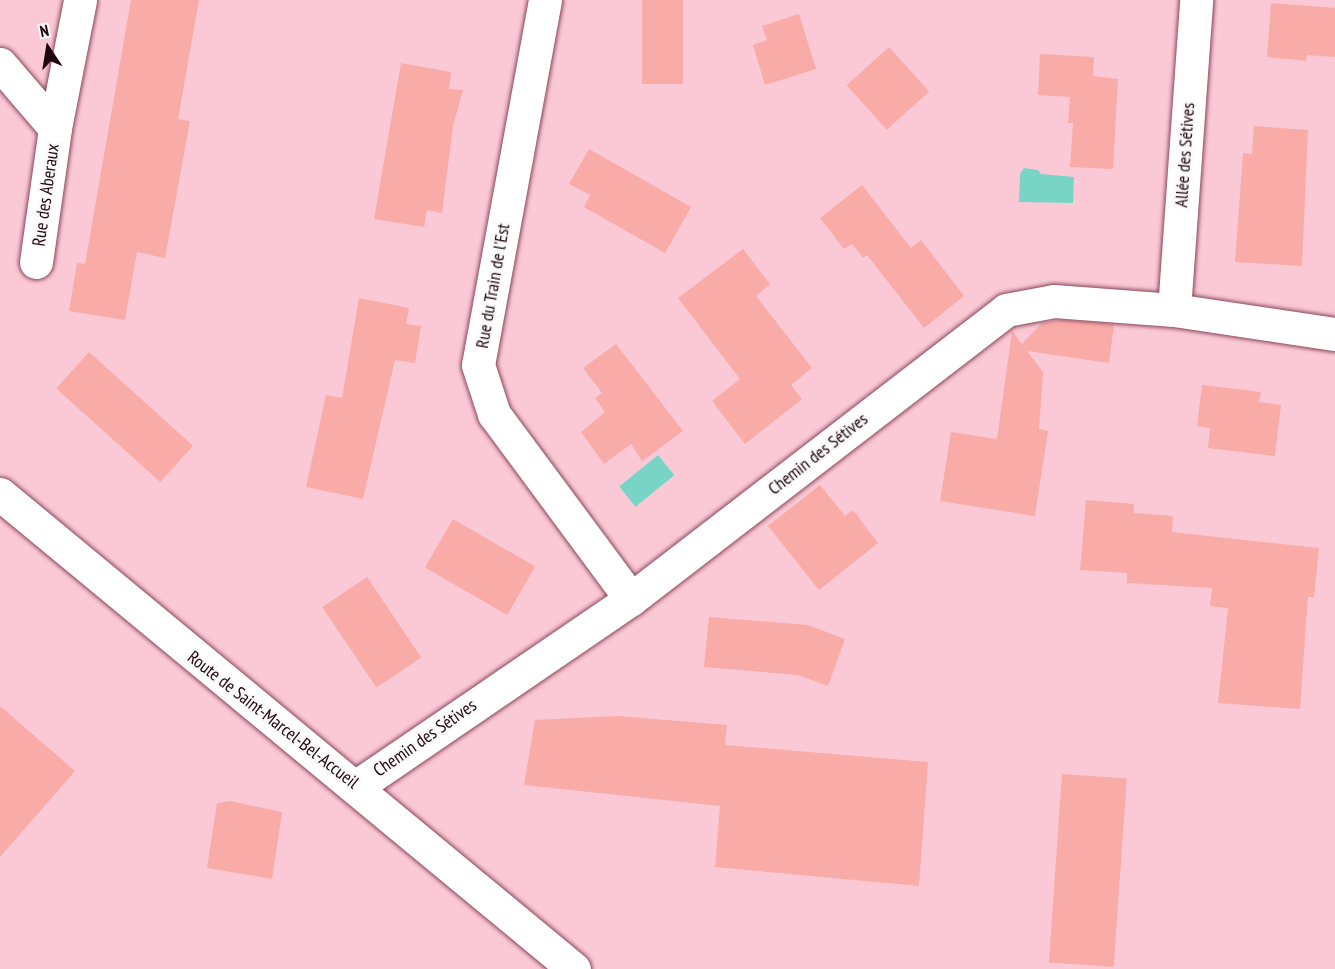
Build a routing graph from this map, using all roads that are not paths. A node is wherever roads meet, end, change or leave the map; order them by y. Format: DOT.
graph roads {
  1 [pos="81,0"];
  2 [pos="545,0"];
  3 [pos="1196,0"];
  4 [pos="0,64"];
  5 [pos="55,128"];
  6 [pos="36,262"];
  7 [pos="1174,310"];
  8 [pos="1335,334"];
  9 [pos="0,494"];
  10 [pos="631,599"];
  11 [pos="357,786"];
  12 [pos="574,969"];
  1 -- 5 [label="street, Rue des Aberaux"];
  2 -- 10 [label="street, Rue du Train de l'Est"];
  3 -- 7 [label="street, Allée des Sétives"];
  4 -- 5 [label="street, Rue des Aberaux"];
  5 -- 6 [label="street, Rue des Aberaux"];
  7 -- 8 [label="street, Chemin des Sétives"];
  7 -- 10 [label="street, Chemin des Sétives"];
  9 -- 11 [label="street, Route de Saint-Marcel-Bel-Accueil"];
  10 -- 11 [label="street, Chemin des Sétives"];
  11 -- 12 [label="street, Route de Saint-Marcel-Bel-Accueil"];
}
